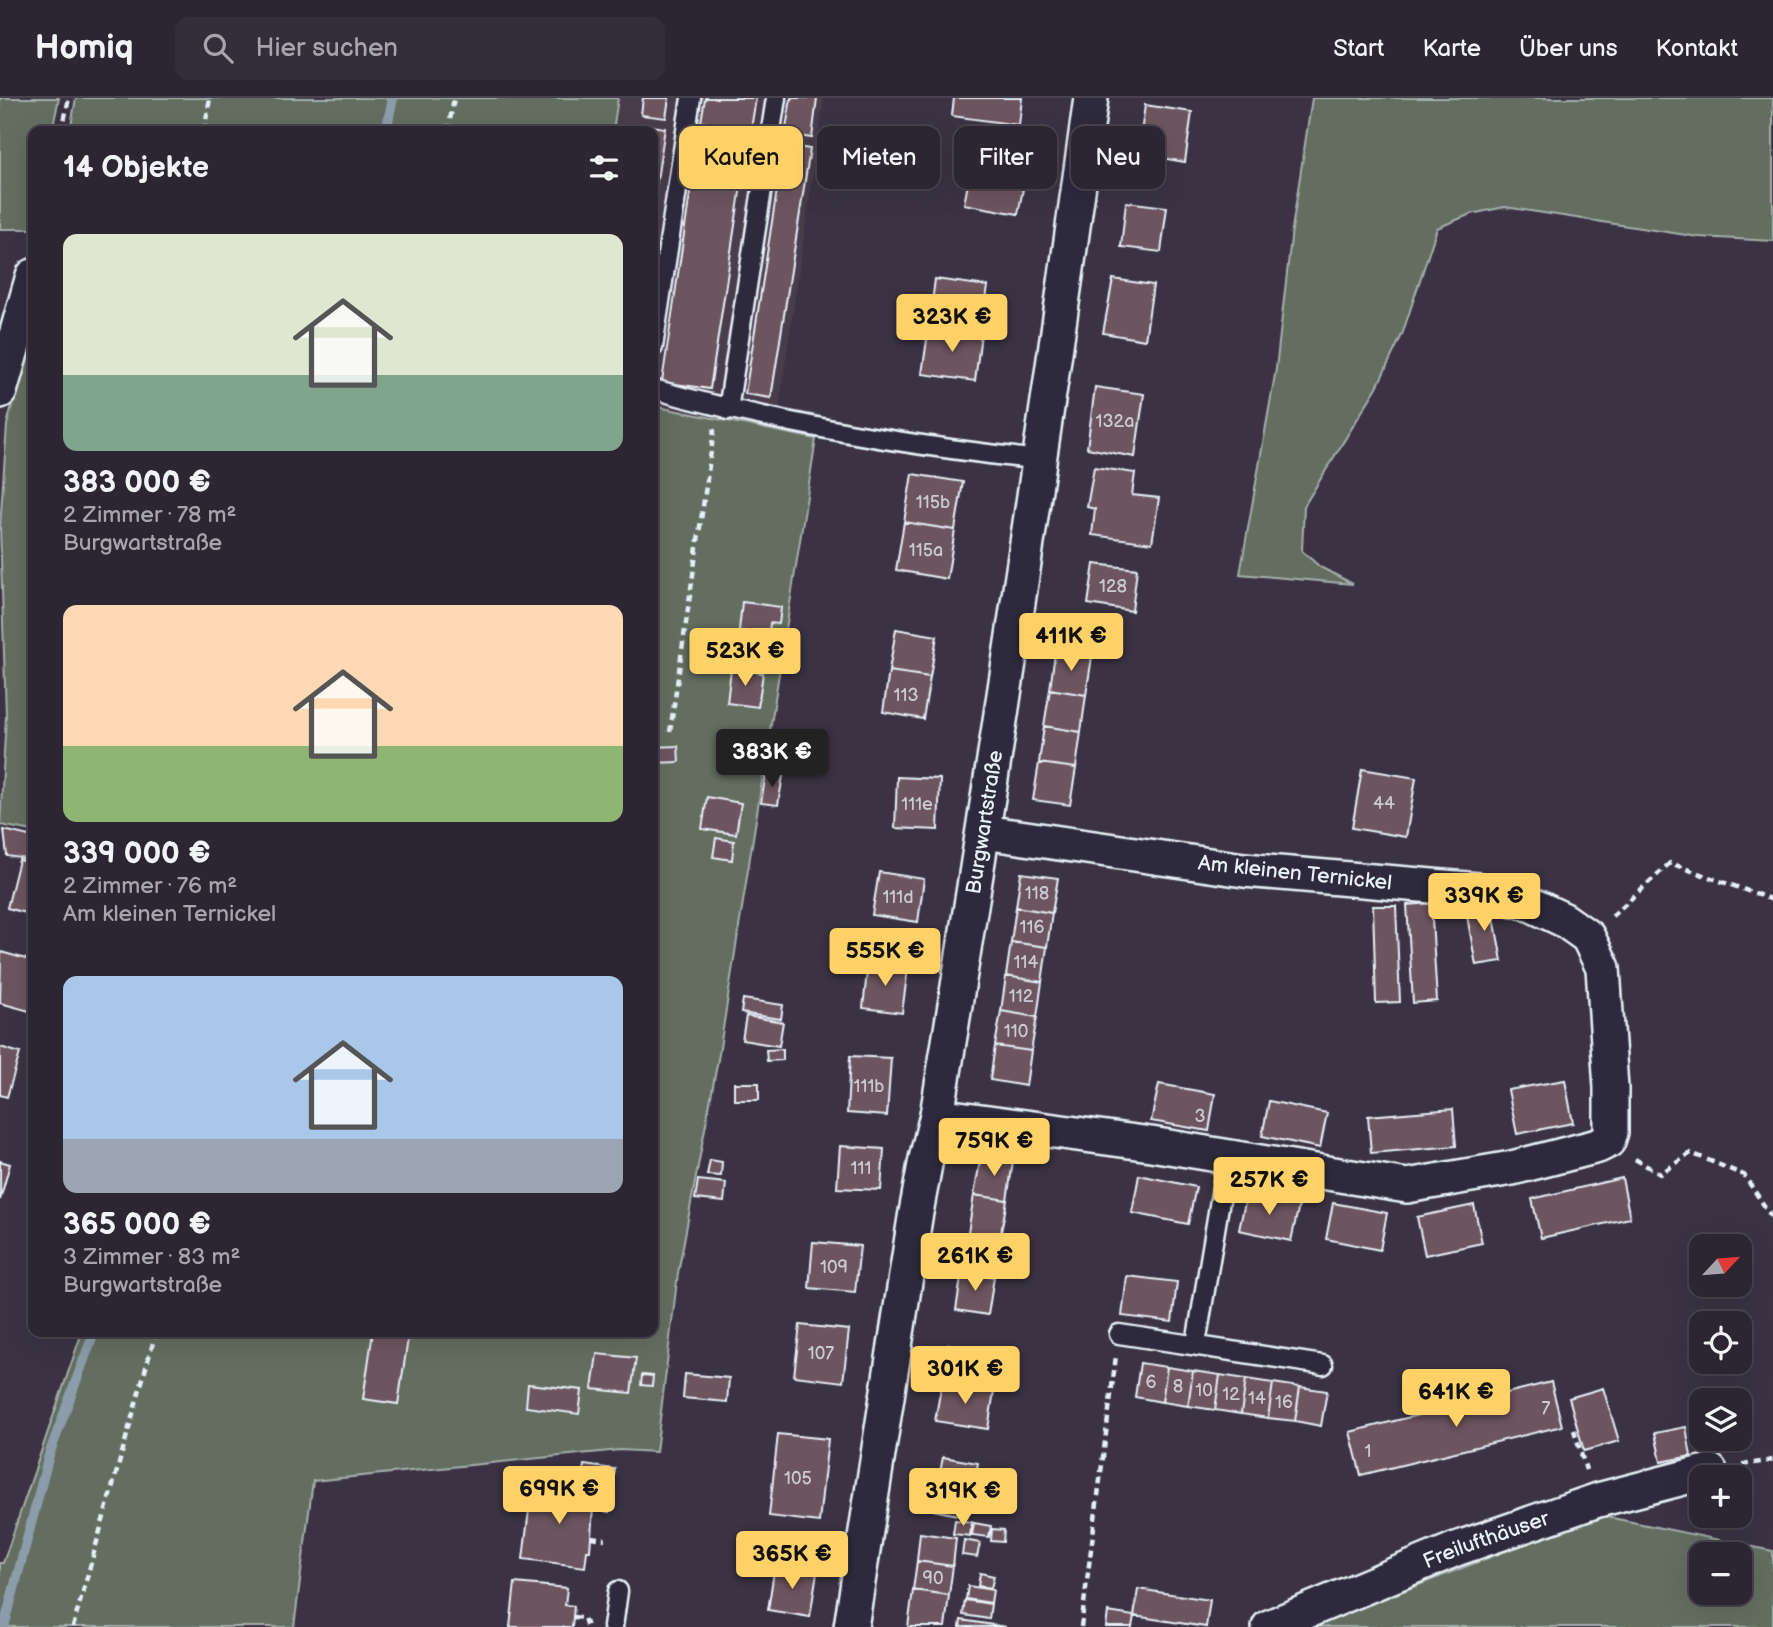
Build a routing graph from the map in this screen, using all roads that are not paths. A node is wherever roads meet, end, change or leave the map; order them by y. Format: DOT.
graph roads {
  1 [pos="691,98"];
  2 [pos="776,98"];
  3 [pos="1091,98"];
  4 [pos="28,293"];
  5 [pos="658,314"];
  6 [pos="658,390"];
  7 [pos="0,391"];
  8 [pos="728,410"];
  9 [pos="1041,460"];
  10 [pos="984,832"];
  11 [pos="937,1115"];
  12 [pos="1227,1158"];
  13 [pos="1119,1334"];
  14 [pos="1196,1345"];
  15 [pos="1323,1365"];
  16 [pos="1689,1476"];
  17 [pos="618,1591"];
  18 [pos="613,1627"];
  19 [pos="850,1627"];
  20 [pos="1269,1627"];
  1 -- 5 [label="lane"];
  2 -- 8 [label="lane"];
  3 -- 9 [label="street, Burgwartstraße"];
  4 -- 7 [label="street"];
  6 -- 8 [label="lane"];
  8 -- 9 [label="lane"];
  9 -- 10 [label="street, Burgwartstraße"];
  10 -- 11 [label="street, Burgwartstraße"];
  10 -- 12 [label="street, Am kleinen Ternickel"];
  11 -- 12 [label="street"];
  11 -- 19 [label="street, Burgwartstraße"];
  12 -- 14 [label="lane"];
  13 -- 14 [label="lane"];
  14 -- 15 [label="lane"];
  16 -- 20 [label="street, Freilufthäuser"];
  17 -- 18 [label="lane"];
}
